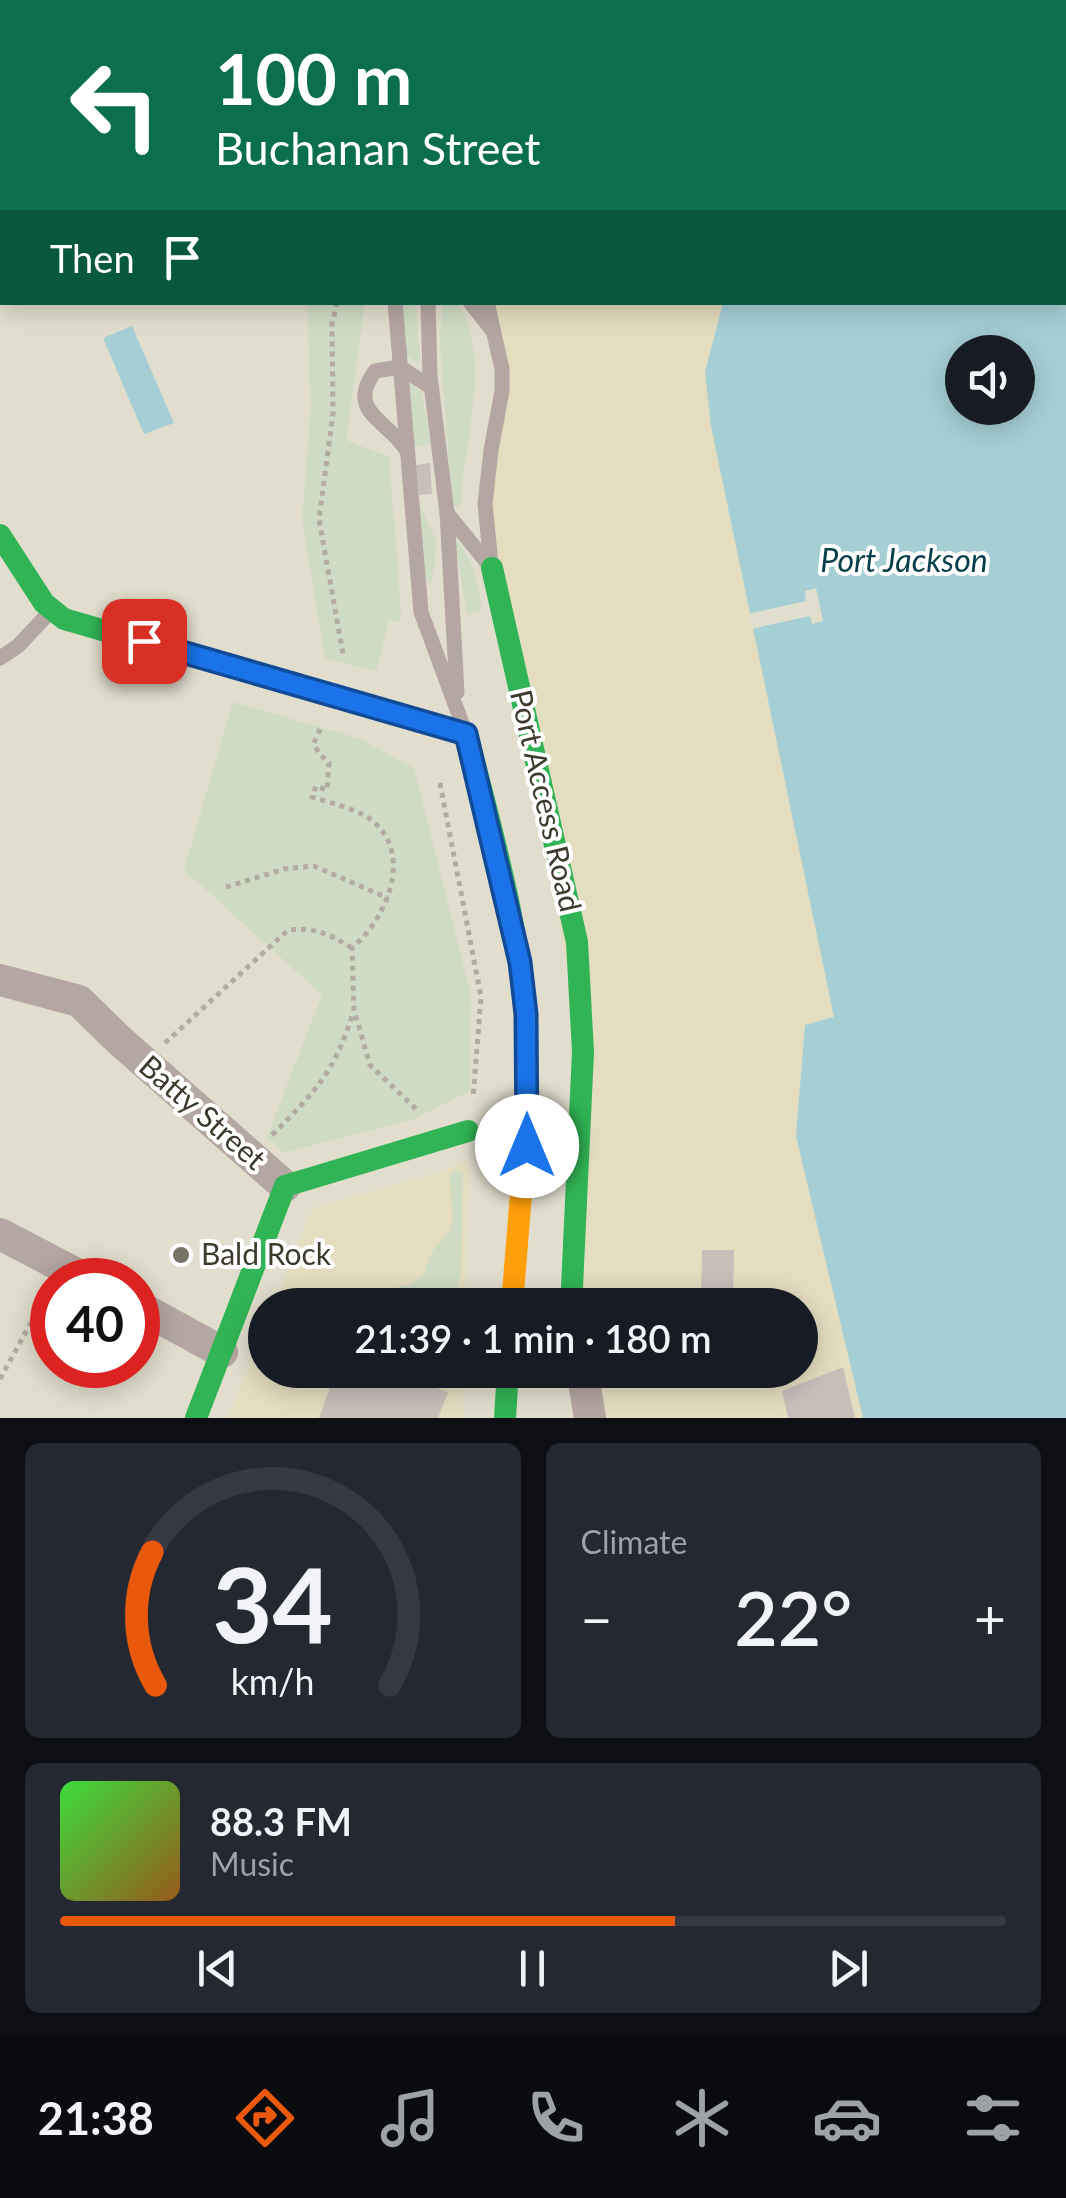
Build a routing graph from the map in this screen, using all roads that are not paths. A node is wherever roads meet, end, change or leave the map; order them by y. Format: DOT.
graph roads {
  1 [pos="395,305"];
  2 [pos="428,305"];
  3 [pos="472,305"];
  4 [pos="488,305"];
  5 [pos="497,337"];
  6 [pos="400,367"];
  7 [pos="432,388"];
  8 [pos="407,450"];
  9 [pos="446,514"];
  10 [pos="0,535"];
  11 [pos="492,568"];
  12 [pos="51,612"];
  13 [pos="0,658"];
  14 [pos="466,734"];
  15 [pos="0,980"];
  16 [pos="0,1002"];
  17 [pos="118,1040"];
  18 [pos="468,1131"];
  19 [pos="285,1186"];
  20 [pos="0,1234"];
  21 [pos="46,1258"];
  22 [pos="514,1288"];
  23 [pos="572,1288"];
  24 [pos="160,1318"];
  25 [pos="222,1352"];
  26 [pos="507,1388"];
  27 [pos="585,1388"];
  28 [pos="196,1418"];
  29 [pos="506,1418"];
  30 [pos="590,1418"];
  1 -- 6 [label="lane"];
  2 -- 7 [label="lane"];
  3 -- 5 [label="lane"];
  4 -- 5 [label="lane, Port Access Road"];
  5 -- 11 [label="lane, Port Access Road"];
  6 -- 7 [label="lane"];
  6 -- 8 [label="lane"];
  6 -- 8 [label="lane"];
  7 -- 9 [label="lane"];
  8 -- 14 [label="lane"];
  9 -- 11 [label="lane"];
  9 -- 14 [label="lane"];
  10 -- 12 [label="street"];
  11 -- 23 [label="street, Port Access Road"];
  12 -- 13 [label="lane"];
  12 -- 14 [label="street"];
  14 -- 22 [label="street"];
  15 -- 17 [label="street, Batty Street"];
  16 -- 17 [label="street, Batty Street"];
  17 -- 19 [label="street, Batty Street"];
  18 -- 19 [label="street"];
  19 -- 25 [label="street"];
  20 -- 21 [label="street"];
  24 -- 25 [label="street"];
  25 -- 28 [label="street"];
  26 -- 29 [label="street"];
  27 -- 30 [label="street"];
}
